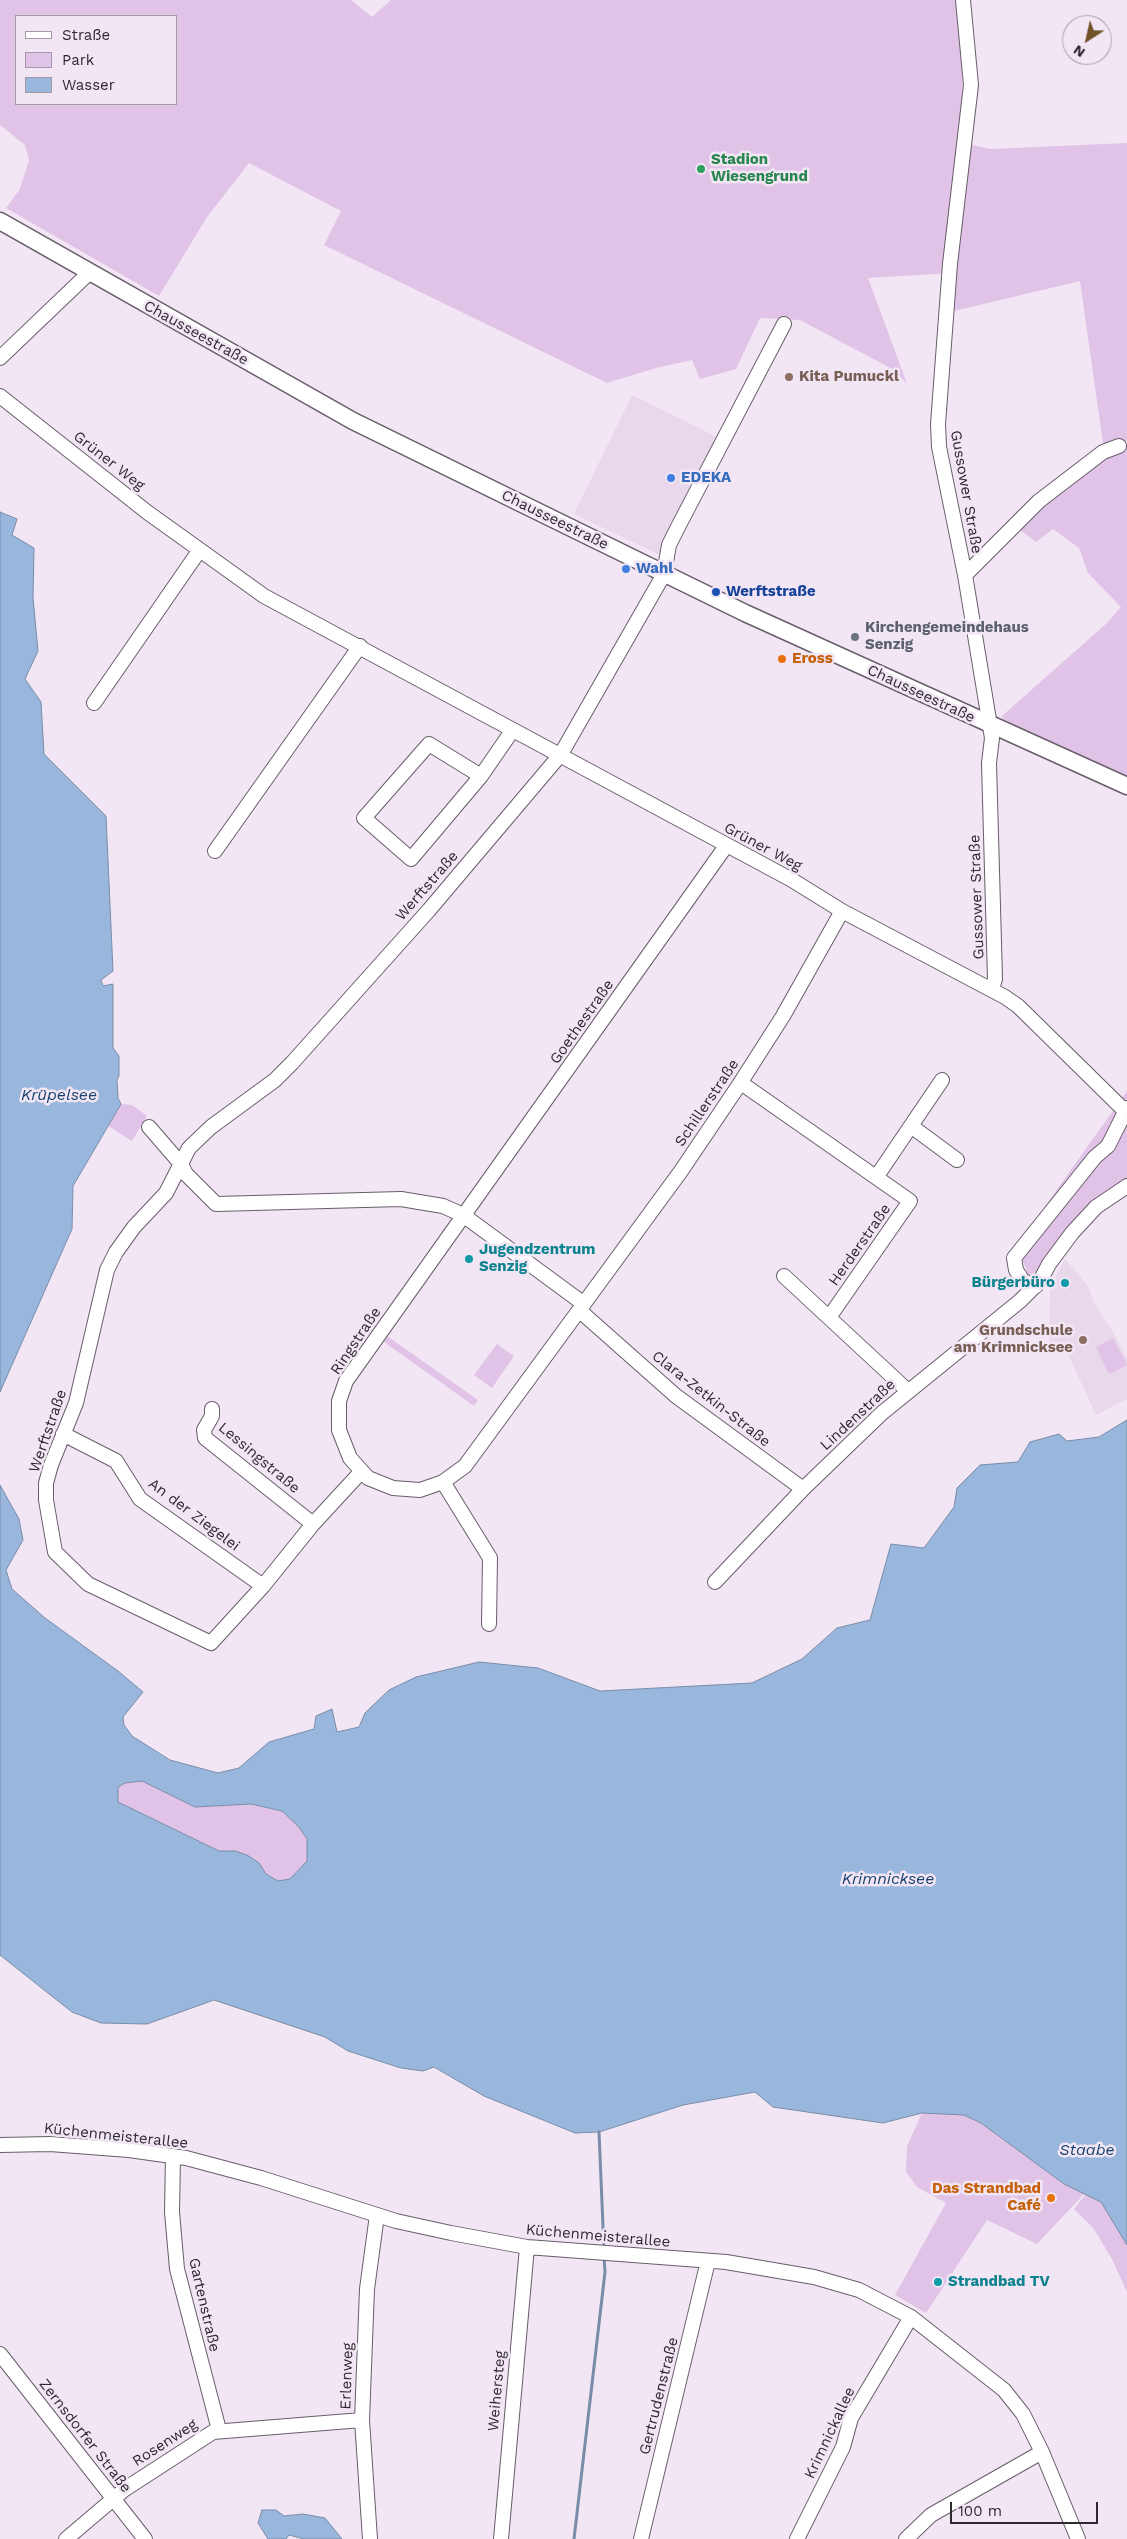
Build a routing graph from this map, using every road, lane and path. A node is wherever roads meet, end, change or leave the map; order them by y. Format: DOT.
graph roads {
  1 [pos="963,0"];
  2 [pos="0,221"];
  3 [pos="90,272"];
  4 [pos="784,324"];
  5 [pos="0,358"];
  6 [pos="0,396"];
  7 [pos="1119,446"];
  8 [pos="199,551"];
  9 [pos="664,574"];
  10 [pos="965,575"];
  11 [pos="360,646"];
  12 [pos="94,703"];
  13 [pos="991,726"];
  14 [pos="512,731"];
  15 [pos="560,754"];
  16 [pos="481,776"];
  17 [pos="1127,786"];
  18 [pos="726,846"];
  19 [pos="215,851"];
  20 [pos="842,911"];
  21 [pos="992,989"];
  22 [pos="942,1080"];
  23 [pos="741,1083"];
  24 [pos="1126,1109"];
  25 [pos="911,1126"];
  26 [pos="149,1127"];
  27 [pos="957,1160"];
  28 [pos="180,1164"];
  29 [pos="877,1176"];
  30 [pos="1127,1186"];
  31 [pos="463,1215"];
  32 [pos="784,1276"];
  33 [pos="1036,1286"];
  34 [pos="582,1307"];
  35 [pos="830,1316"];
  36 [pos="908,1391"];
  37 [pos="212,1409"];
  38 [pos="63,1434"];
  39 [pos="361,1472"];
  40 [pos="443,1482"];
  41 [pos="803,1490"];
  42 [pos="313,1524"];
  43 [pos="715,1582"];
  44 [pos="263,1586"];
  45 [pos="489,1624"];
  46 [pos="0,2145"];
  47 [pos="173,2156"];
  48 [pos="377,2215"];
  49 [pos="527,2247"];
  50 [pos="708,2261"];
  51 [pos="911,2317"];
  52 [pos="0,2354"];
  53 [pos="362,2420"];
  54 [pos="219,2430"];
  55 [pos="1042,2452"];
  56 [pos="113,2499"];
  57 [pos="66,2539"];
  58 [pos="145,2539"];
  59 [pos="370,2539"];
  60 [pos="501,2539"];
  61 [pos="641,2539"];
  62 [pos="797,2539"];
  63 [pos="906,2539"];
  64 [pos="1078,2539"];
  1 -- 10 [label="street, Gussower Straße"];
  2 -- 3 [label="main road, Chausseestraße"];
  3 -- 5 [label="street"];
  3 -- 9 [label="main road, Chausseestraße"];
  4 -- 9 [label="street, Werftstraße"];
  6 -- 8 [label="street, Grüner Weg"];
  7 -- 10 [label="street"];
  8 -- 11 [label="street, Grüner Weg"];
  8 -- 12 [label="street"];
  9 -- 13 [label="main road, Chausseestraße"];
  9 -- 15 [label="street, Werftstraße"];
  10 -- 13 [label="street, Gussower Straße"];
  11 -- 14 [label="street, Grüner Weg"];
  11 -- 19 [label="street"];
  13 -- 17 [label="main road, Chausseestraße"];
  13 -- 21 [label="street, Gussower Straße"];
  14 -- 15 [label="street, Grüner Weg"];
  14 -- 16 [label="street"];
  15 -- 18 [label="street, Grüner Weg"];
  15 -- 28 [label="street, Werftstraße"];
  16 -- 16 [label="street"];
  18 -- 20 [label="street, Grüner Weg"];
  18 -- 31 [label="street, Goethestraße"];
  20 -- 21 [label="street, Grüner Weg"];
  20 -- 23 [label="street, Schillerstraße"];
  21 -- 24 [label="street, Grüner Weg"];
  22 -- 25 [label="street"];
  23 -- 29 [label="street, Herderstraße"];
  23 -- 34 [label="street, Schillerstraße"];
  24 -- 33 [label="street"];
  25 -- 27 [label="street"];
  25 -- 29 [label="street"];
  26 -- 28 [label="street"];
  28 -- 31 [label="street"];
  28 -- 38 [label="street, Werftstraße"];
  29 -- 35 [label="street, Herderstraße"];
  30 -- 33 [label="street, Lindenstraße"];
  31 -- 34 [label="street, Clara-Zetkin-Straße"];
  31 -- 39 [label="street, Ringstraße"];
  32 -- 35 [label="street"];
  33 -- 36 [label="street, Lindenstraße"];
  34 -- 40 [label="street, Ringstraße"];
  34 -- 41 [label="street, Clara-Zetkin-Straße"];
  35 -- 36 [label="street"];
  36 -- 41 [label="street, Lindenstraße"];
  37 -- 42 [label="street, Lessingstraße"];
  38 -- 44 [label="street, An der Ziegelei"];
  38 -- 44 [label="street, Werftstraße"];
  39 -- 40 [label="street, Ringstraße"];
  39 -- 42 [label="street"];
  40 -- 45 [label="street"];
  41 -- 43 [label="street, Lindenstraße"];
  42 -- 44 [label="street"];
  46 -- 47 [label="street, Küchenmeisterallee"];
  47 -- 48 [label="street, Küchenmeisterallee"];
  47 -- 54 [label="street, Gartenstraße"];
  48 -- 49 [label="street, Küchenmeisterallee"];
  48 -- 53 [label="street, Erlenweg"];
  49 -- 50 [label="street, Küchenmeisterallee"];
  49 -- 60 [label="street, Weihersteg"];
  50 -- 51 [label="street, Küchenmeisterallee"];
  50 -- 61 [label="street, Gertrudenstraße"];
  51 -- 55 [label="street, Küchenmeisterallee"];
  51 -- 62 [label="street, Krimnickallee"];
  52 -- 56 [label="street, Zernsdorfer Straße"];
  53 -- 54 [label="street, Rosenweg"];
  53 -- 59 [label="street, Erlenweg"];
  54 -- 56 [label="street, Rosenweg"];
  55 -- 63 [label="street"];
  55 -- 64 [label="street, Küchenmeisterallee"];
  56 -- 57 [label="street, Rosenweg"];
  56 -- 58 [label="street, Zernsdorfer Straße"];
}
